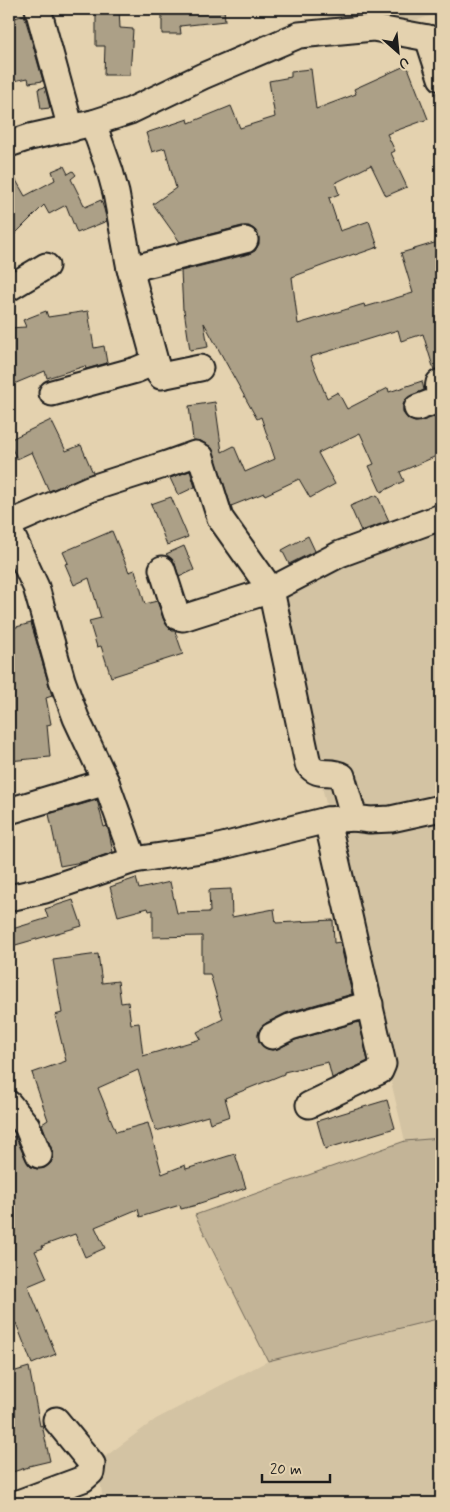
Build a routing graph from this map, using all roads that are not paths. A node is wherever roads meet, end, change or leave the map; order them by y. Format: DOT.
graph roads {
  1 [pos="38,9"];
  2 [pos="435,35"];
  3 [pos="441,78"];
  4 [pos="82,126"];
  5 [pos="9,144"];
  6 [pos="245,240"];
  7 [pos="46,266"];
  8 [pos="130,270"];
  9 [pos="9,288"];
  10 [pos="155,362"];
  11 [pos="200,368"];
  12 [pos="441,382"];
  13 [pos="52,393"];
  14 [pos="417,408"];
  15 [pos="441,518"];
  16 [pos="9,524"];
  17 [pos="9,529"];
  18 [pos="162,569"];
  19 [pos="271,590"];
  20 [pos="106,782"];
  21 [pos="441,808"];
  22 [pos="9,811"];
  23 [pos="354,818"];
  24 [pos="327,820"];
  25 [pos="134,860"];
  26 [pos="9,898"];
  27 [pos="370,1004"];
  28 [pos="272,1036"];
  29 [pos="9,1104"];
  30 [pos="309,1105"];
  31 [pos="39,1155"];
  32 [pos="56,1420"];
  33 [pos="18,1503"];
  1 -- 4 [label="street"];
  2 -- 3 [label="street"];
  2 -- 4 [label="street"];
  4 -- 5 [label="street"];
  4 -- 8 [label="street"];
  6 -- 8 [label="street"];
  7 -- 9 [label="street"];
  8 -- 10 [label="street"];
  10 -- 11 [label="street"];
  10 -- 13 [label="street"];
  12 -- 14 [label="street"];
  15 -- 19 [label="street"];
  16 -- 19 [label="street"];
  17 -- 20 [label="street"];
  18 -- 19 [label="street"];
  19 -- 23 [label="street"];
  20 -- 22 [label="street"];
  20 -- 25 [label="street"];
  21 -- 23 [label="street"];
  23 -- 24 [label="street"];
  24 -- 25 [label="street"];
  24 -- 27 [label="street"];
  25 -- 26 [label="street"];
  27 -- 28 [label="street"];
  27 -- 30 [label="street"];
  29 -- 31 [label="street"];
  32 -- 33 [label="street"];
}
